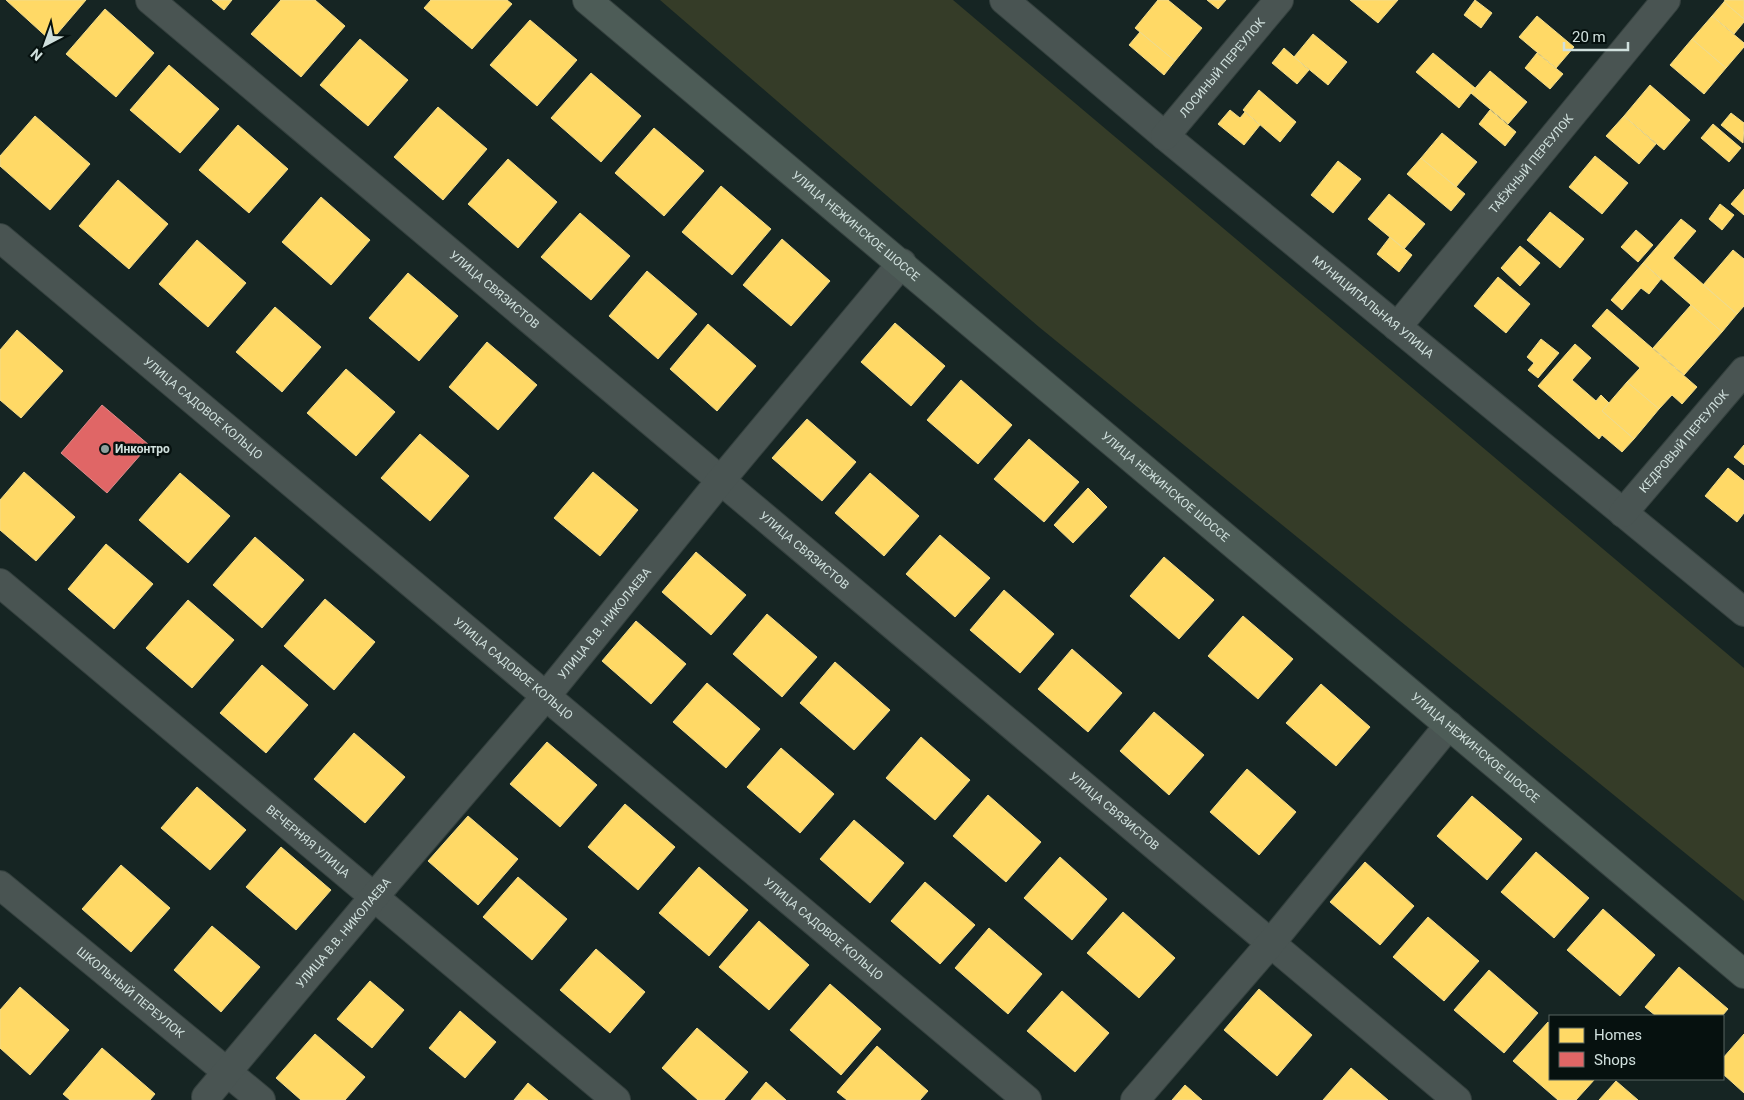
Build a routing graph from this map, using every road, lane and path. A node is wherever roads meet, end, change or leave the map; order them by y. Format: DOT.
graph roads {
  1 [pos="150,0"];
  2 [pos="587,0"];
  3 [pos="1004,0"];
  4 [pos="1279,0"];
  5 [pos="1666,0"];
  6 [pos="1165,136"];
  7 [pos="0,238"];
  8 [pos="902,263"];
  9 [pos="1397,328"];
  10 [pos="1744,371"];
  11 [pos="721,480"];
  12 [pos="1623,513"];
  13 [pos="0,583"];
  14 [pos="1744,612"];
  15 [pos="546,696"];
  16 [pos="1449,725"];
  17 [pos="0,885"];
  18 [pos="372,898"];
  19 [pos="1270,944"];
  20 [pos="1744,974"];
  21 [pos="227,1072"];
  22 [pos="206,1097"];
  23 [pos="261,1100"];
  24 [pos="616,1100"];
  25 [pos="1027,1100"];
  26 [pos="1135,1100"];
  27 [pos="1457,1100"];
  1 -- 11 [label="street, УЛИЦА СВЯЗИСТОВ"];
  2 -- 8 [label="main road, УЛИЦА НЕЖИНСКОЕ ШОССЕ"];
  3 -- 6 [label="street, МУНИЦИПАЛЬНАЯ УЛИЦА"];
  4 -- 6 [label="street, ЛОСИНЫЙ ПЕРЕУЛОК"];
  5 -- 9 [label="street, ТАЁЖНЫЙ ПЕРЕУЛОК"];
  6 -- 9 [label="street, МУНИЦИПАЛЬНАЯ УЛИЦА"];
  7 -- 15 [label="street, УЛИЦА САДОВОЕ КОЛЬЦО"];
  8 -- 11 [label="street, УЛИЦА В.В. НИКОЛАЕВА"];
  8 -- 16 [label="main road, УЛИЦА НЕЖИНСКОЕ ШОССЕ"];
  9 -- 12 [label="street, МУНИЦИПАЛЬНАЯ УЛИЦА"];
  10 -- 12 [label="street, КЕДРОВЫЙ ПЕРЕУЛОК"];
  11 -- 15 [label="street, УЛИЦА В.В. НИКОЛАЕВА"];
  11 -- 19 [label="street, УЛИЦА СВЯЗИСТОВ"];
  12 -- 14 [label="street, МУНИЦИПАЛЬНАЯ УЛИЦА"];
  13 -- 18 [label="street, ВЕЧЕРНЯЯ УЛИЦА"];
  15 -- 18 [label="street, УЛИЦА В.В. НИКОЛАЕВА"];
  15 -- 25 [label="street, УЛИЦА САДОВОЕ КОЛЬЦО"];
  16 -- 19 [label="street"];
  16 -- 20 [label="main road, УЛИЦА НЕЖИНСКОЕ ШОССЕ"];
  17 -- 21 [label="street, ШКОЛЬНЫЙ ПЕРЕУЛОК"];
  18 -- 21 [label="street, УЛИЦА В.В. НИКОЛАЕВА"];
  18 -- 24 [label="street, ВЕЧЕРНЯЯ УЛИЦА"];
  19 -- 26 [label="street"];
  19 -- 27 [label="street, УЛИЦА СВЯЗИСТОВ"];
  21 -- 22 [label="street, УЛИЦА В.В. НИКОЛАЕВА"];
  21 -- 23 [label="street, ШКОЛЬНЫЙ ПЕРЕУЛОК"];
}
